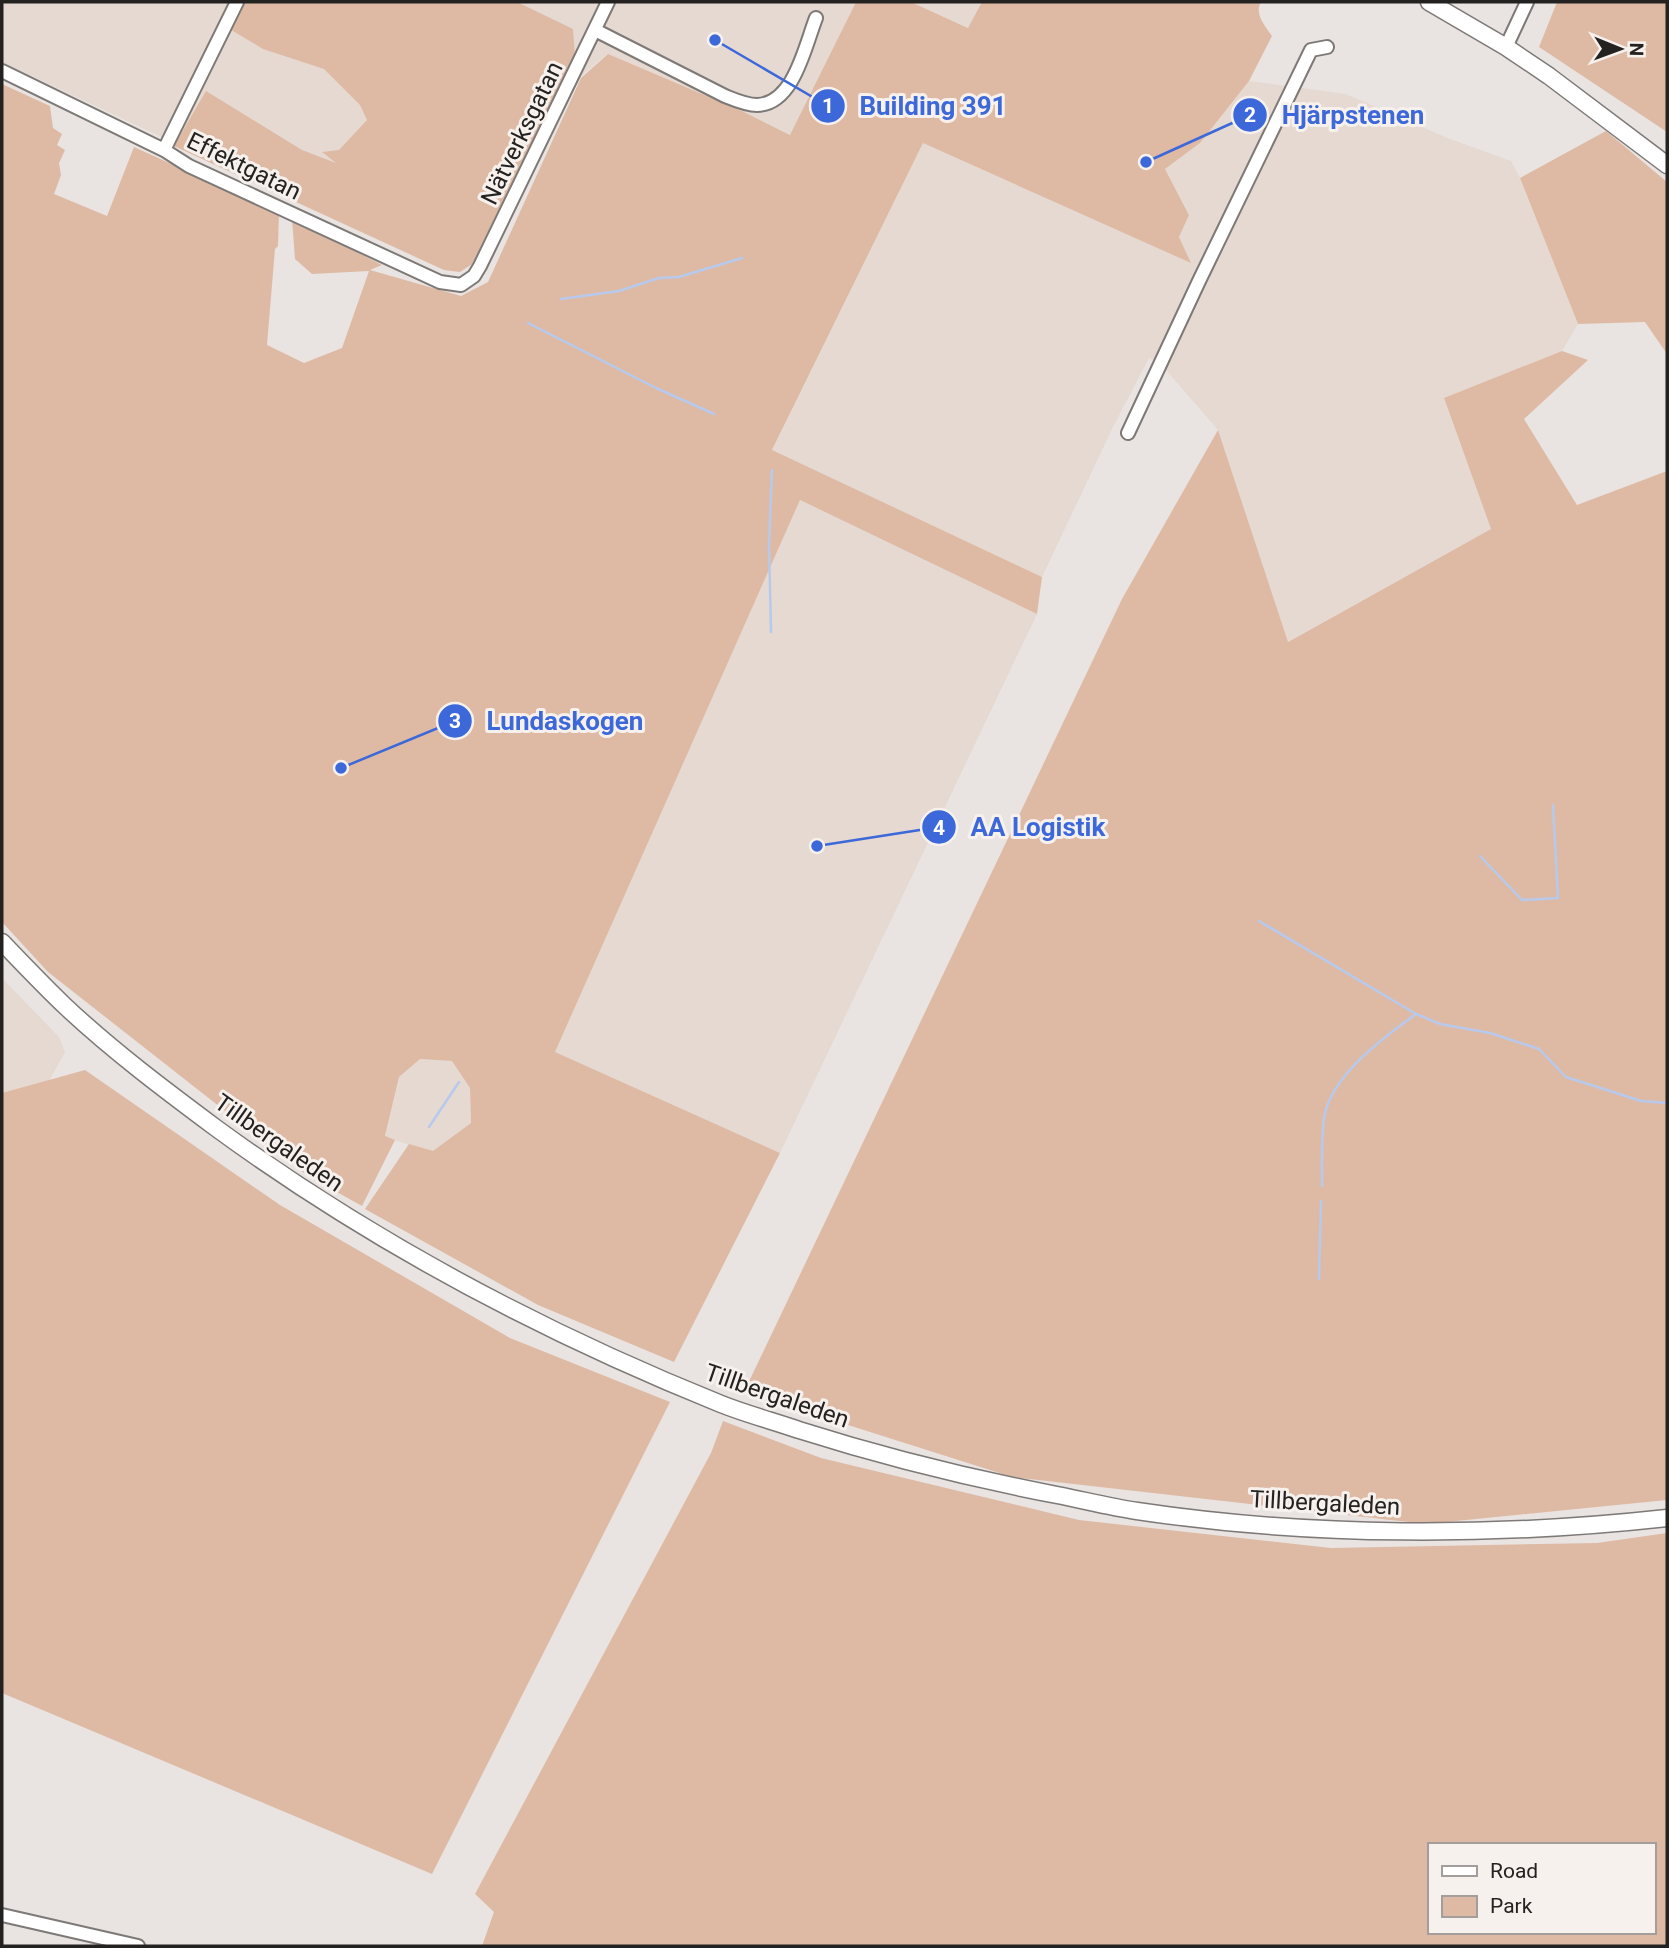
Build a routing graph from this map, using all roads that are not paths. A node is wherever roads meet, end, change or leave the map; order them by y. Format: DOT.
graph roads {
  1 [pos="237,2"];
  2 [pos="608,2"];
  3 [pos="1429,2"];
  4 [pos="1527,2"];
  5 [pos="816,18"];
  6 [pos="595,30"];
  7 [pos="1327,47"];
  8 [pos="1506,47"];
  9 [pos="2,71"];
  10 [pos="164,150"];
  11 [pos="1667,165"];
  12 [pos="470,280"];
  13 [pos="1128,433"];
  14 [pos="2,942"];
  15 [pos="1667,1518"];
  16 [pos="2,1915"];
  17 [pos="138,1946"];
  1 -- 10 [label="street"];
  2 -- 6 [label="street, Nätverksgatan"];
  3 -- 8 [label="main road"];
  4 -- 8 [label="street"];
  5 -- 6 [label="street"];
  6 -- 12 [label="street, Nätverksgatan"];
  7 -- 13 [label="street"];
  8 -- 11 [label="main road"];
  9 -- 10 [label="street, Effektgatan"];
  10 -- 12 [label="street, Effektgatan"];
  14 -- 15 [label="main road, Tillbergaleden"];
  16 -- 17 [label="street"];
}
